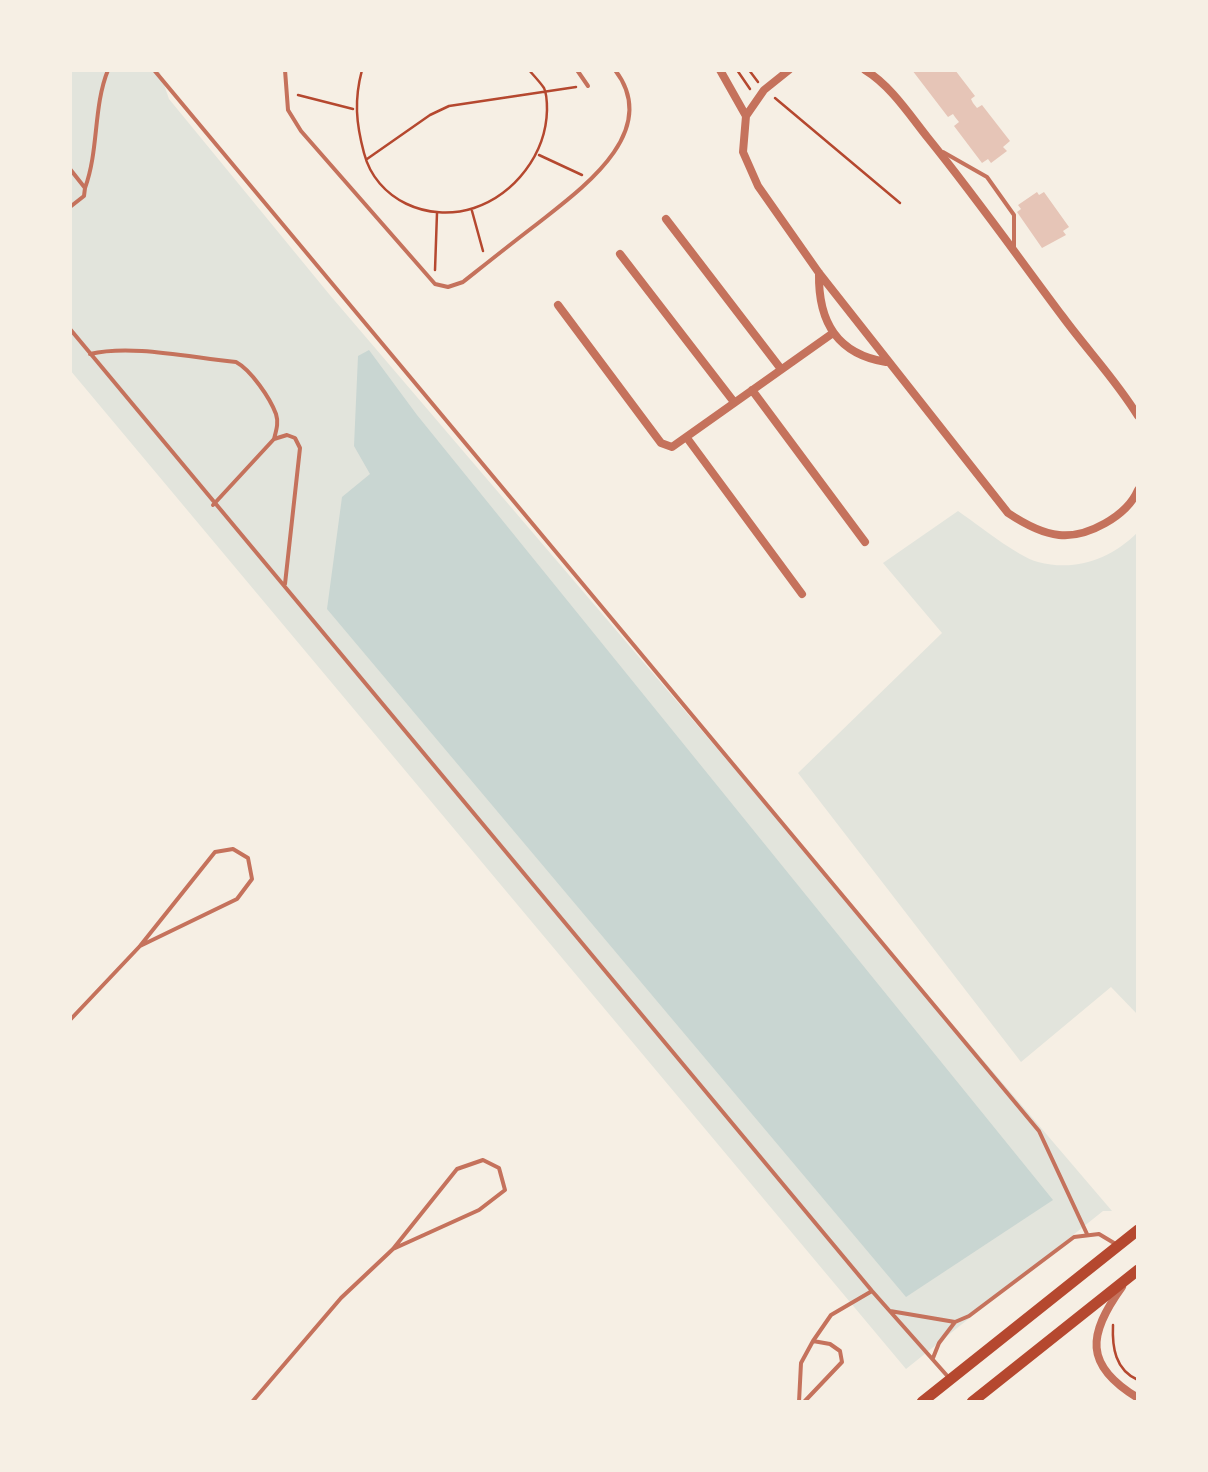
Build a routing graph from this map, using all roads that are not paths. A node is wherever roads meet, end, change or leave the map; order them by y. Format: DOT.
graph roads {
  1 [pos="154,70"];
  2 [pos="285,70"];
  3 [pos="577,70"];
  4 [pos="615,70"];
  5 [pos="720,70"];
  6 [pos="788,70"];
  7 [pos="864,70"];
  8 [pos="108,71"];
  9 [pos="588,86"];
  10 [pos="746,116"];
  11 [pos="938,150"];
  12 [pos="70,169"];
  13 [pos="85,188"];
  14 [pos="70,208"];
  15 [pos="666,219"];
  16 [pos="1014,248"];
  17 [pos="620,254"];
  18 [pos="819,274"];
  19 [pos="558,305"];
  20 [pos="70,329"];
  21 [pos="833,333"];
  22 [pos="90,354"];
  23 [pos="887,362"];
  24 [pos="781,369"];
  25 [pos="752,390"];
  26 [pos="734,402"];
  27 [pos="1138,416"];
  28 [pos="687,438"];
  29 [pos="274,439"];
  30 [pos="1138,490"];
  31 [pos="214,504"];
  32 [pos="865,542"];
  33 [pos="285,587"];
  34 [pos="802,594"];
  35 [pos="140,946"];
  36 [pos="70,1020"];
  37 [pos="1138,1230"];
  38 [pos="1087,1234"];
  39 [pos="1118,1246"];
  40 [pos="394,1249"];
  41 [pos="1134,1273"];
  42 [pos="872,1291"];
  43 [pos="890,1311"];
  44 [pos="955,1322"];
  45 [pos="813,1341"];
  46 [pos="933,1358"];
  47 [pos="951,1380"];
  48 [pos="1138,1398"];
  49 [pos="252,1402"];
  50 [pos="802,1402"];
  51 [pos="922,1402"];
  52 [pos="972,1402"];
  1 -- 38 [label="lane"];
  2 -- 4 [label="lane"];
  3 -- 9 [label="lane"];
  5 -- 10 [label="street"];
  6 -- 10 [label="street"];
  7 -- 11 [label="street"];
  8 -- 13 [label="lane"];
  10 -- 18 [label="street"];
  11 -- 16 [label="street"];
  11 -- 16 [label="lane"];
  12 -- 13 [label="lane"];
  13 -- 14 [label="lane"];
  15 -- 24 [label="street"];
  16 -- 27 [label="street"];
  17 -- 26 [label="street"];
  18 -- 21 [label="street"];
  18 -- 23 [label="street"];
  19 -- 28 [label="street"];
  20 -- 22 [label="lane"];
  21 -- 23 [label="street"];
  21 -- 24 [label="street"];
  22 -- 29 [label="lane"];
  22 -- 31 [label="lane"];
  23 -- 30 [label="street"];
  24 -- 25 [label="street"];
  25 -- 26 [label="street"];
  25 -- 32 [label="street"];
  26 -- 28 [label="street"];
  28 -- 34 [label="street"];
  29 -- 31 [label="lane"];
  29 -- 33 [label="lane"];
  31 -- 33 [label="lane"];
  33 -- 42 [label="lane"];
  35 -- 35 [label="lane"];
  35 -- 36 [label="lane"];
  37 -- 39 [label="main road"];
  38 -- 39 [label="lane"];
  38 -- 44 [label="lane"];
  39 -- 47 [label="main road"];
  40 -- 40 [label="lane"];
  40 -- 49 [label="lane"];
  41 -- 48 [label="street"];
  41 -- 52 [label="main road"];
  42 -- 43 [label="lane"];
  42 -- 45 [label="lane"];
  43 -- 44 [label="lane"];
  43 -- 46 [label="lane"];
  44 -- 46 [label="lane"];
  45 -- 50 [label="lane"];
  45 -- 50 [label="lane"];
  46 -- 47 [label="lane"];
  47 -- 51 [label="main road"];
}
